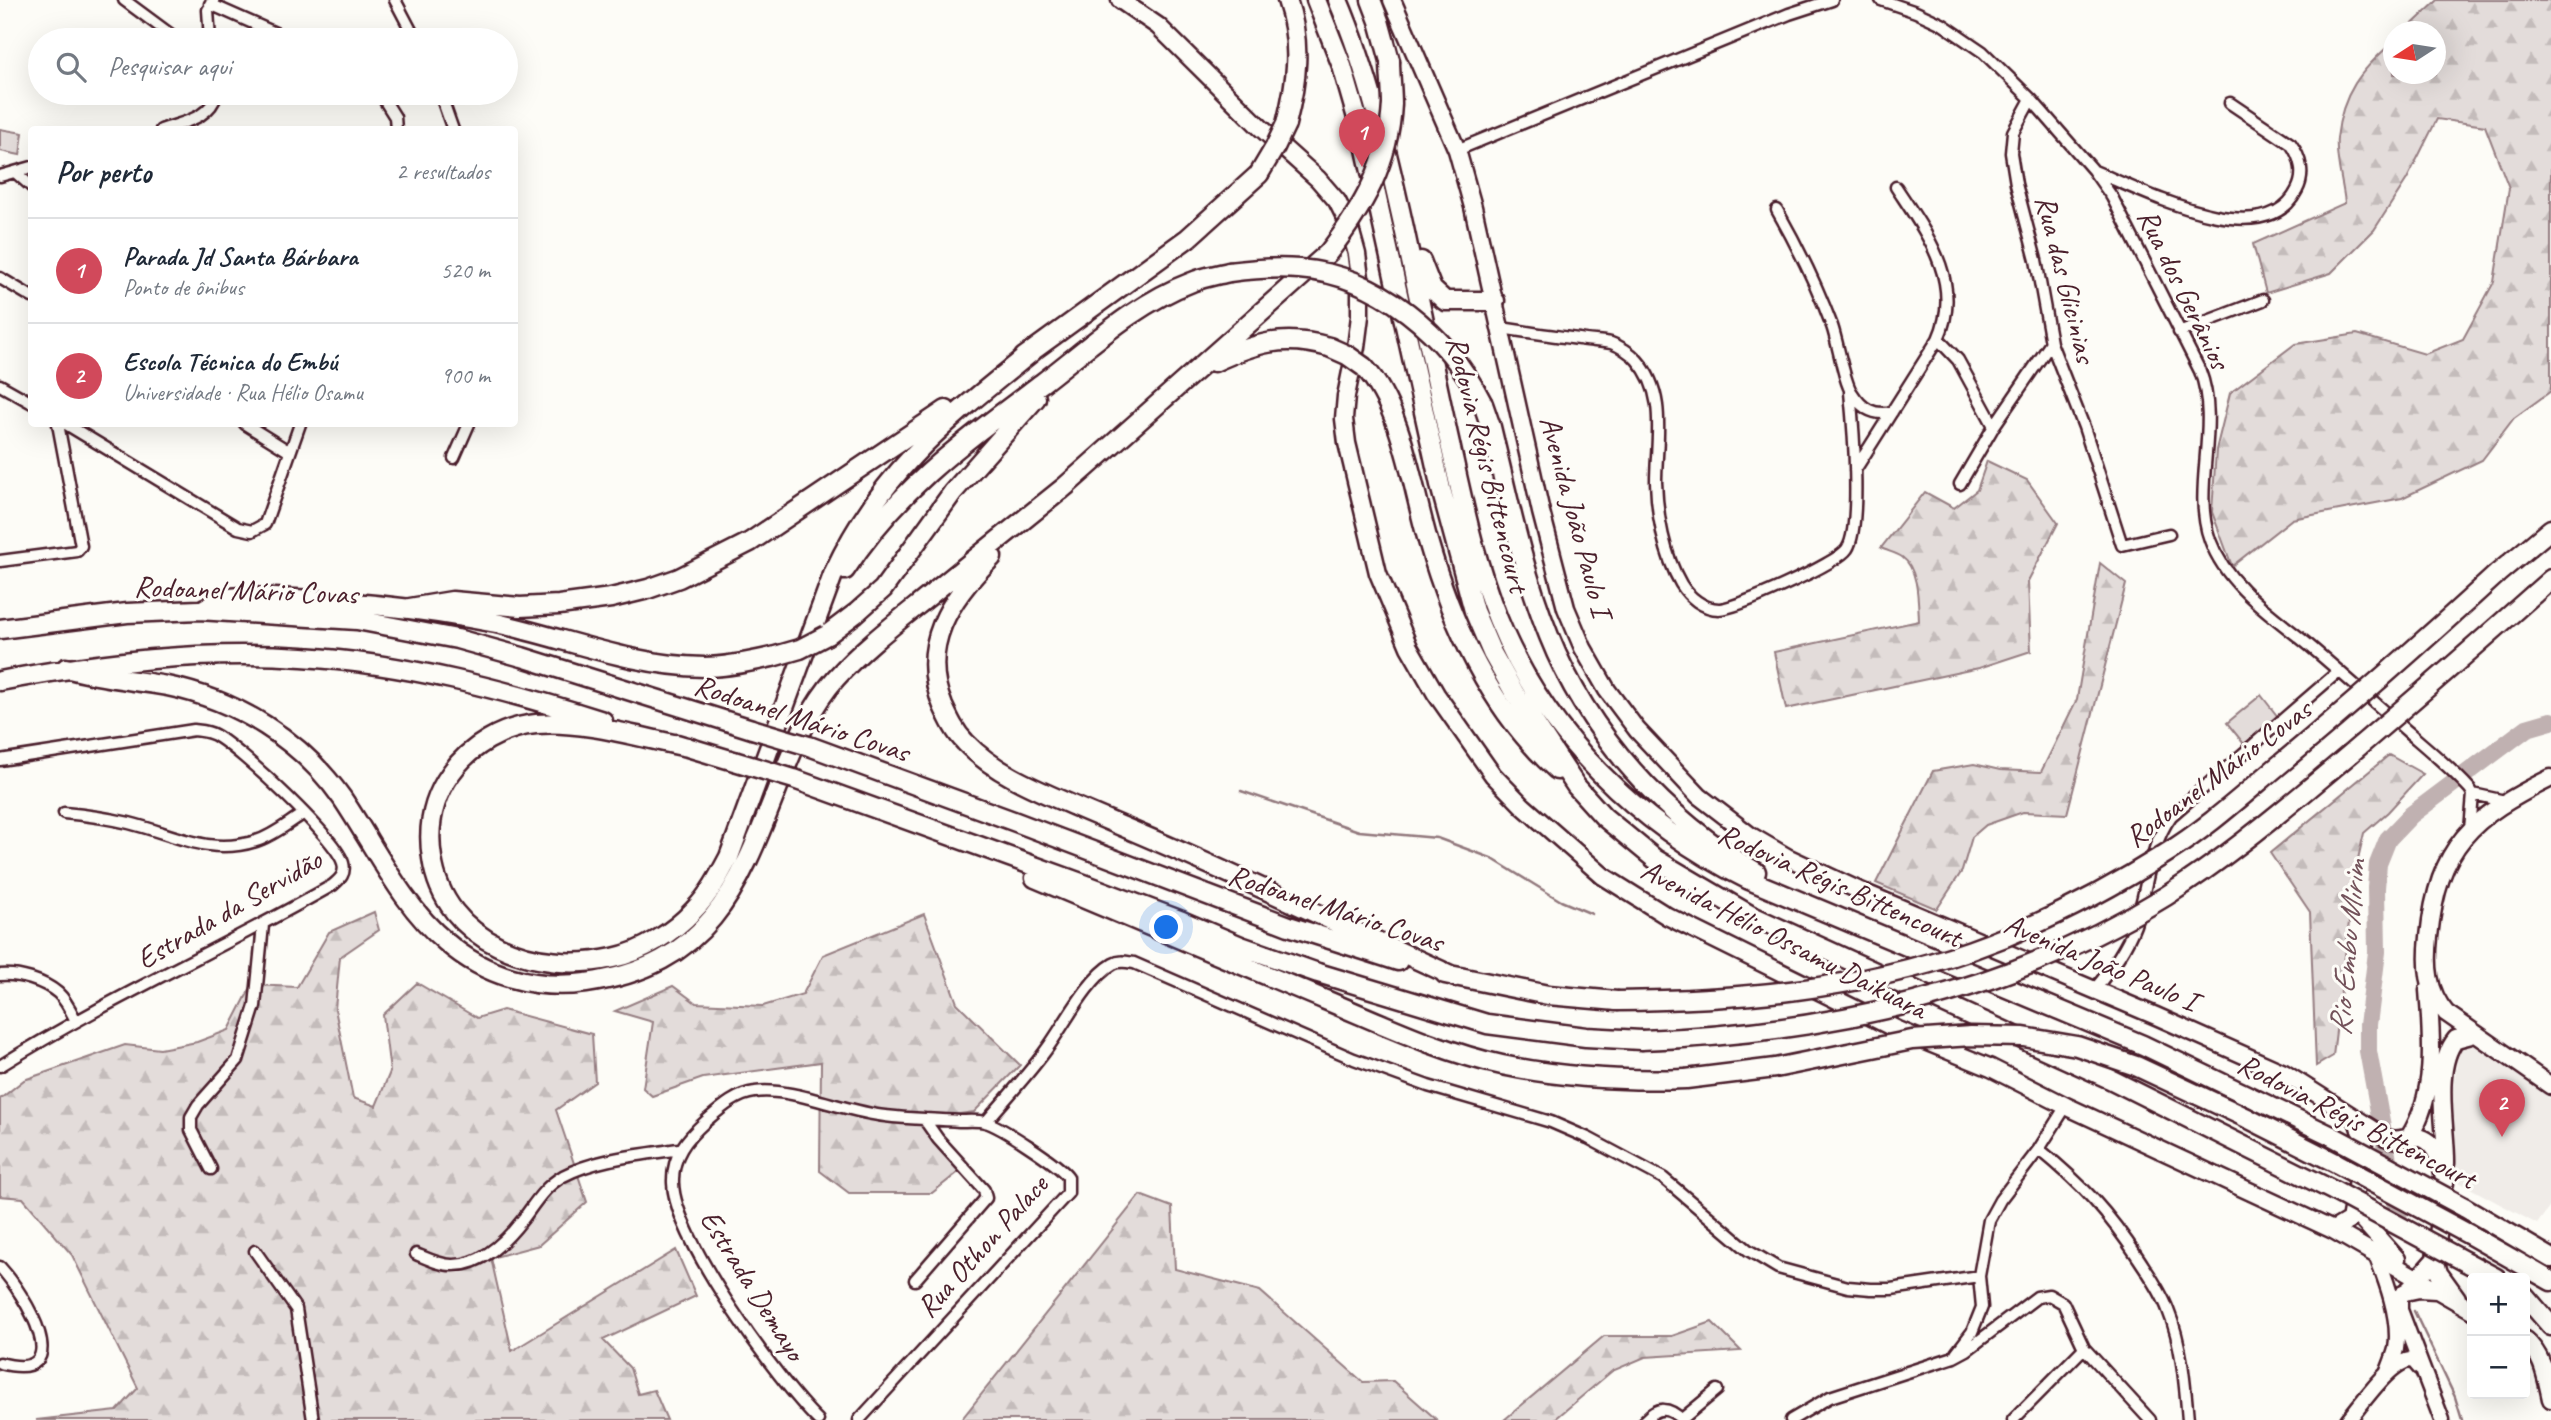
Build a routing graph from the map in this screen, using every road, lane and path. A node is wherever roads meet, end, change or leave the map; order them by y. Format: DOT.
graph roads {
  1 [pos="124,0"];
  2 [pos="395,0"];
  3 [pos="1120,0"];
  4 [pos="1287,0"];
  5 [pos="1316,0"];
  6 [pos="1338,0"];
  7 [pos="1371,0"];
  8 [pos="1392,0"];
  9 [pos="1832,0"];
  10 [pos="1881,0"];
  11 [pos="212,2"];
  12 [pos="162,28"];
  13 [pos="209,28"];
  14 [pos="266,28"];
  15 [pos="410,28"];
  16 [pos="2031,99"];
  17 [pos="2230,103"];
  18 [pos="211,105"];
  19 [pos="387,105"];
  20 [pos="444,105"];
  21 [pos="172,126"];
  22 [pos="395,126"];
  23 [pos="452,126"];
  24 [pos="1457,150"];
  25 [pos="1389,161"];
  26 [pos="28,168"];
  27 [pos="2093,170"];
  28 [pos="15,172"];
  29 [pos="0,175"];
  30 [pos="28,183"];
  31 [pos="1896,187"];
  32 [pos="1777,210"];
  33 [pos="0,278"];
  34 [pos="28,295"];
  35 [pos="2263,300"];
  36 [pos="1495,301"];
  37 [pos="1501,328"];
  38 [pos="2179,332"];
  39 [pos="1938,340"];
  40 [pos="2050,343"];
  41 [pos="1033,351"];
  42 [pos="1069,362"];
  43 [pos="1195,371"];
  44 [pos="0,385"];
  45 [pos="1850,392"];
  46 [pos="28,401"];
  47 [pos="1892,412"];
  48 [pos="1994,426"];
  49 [pos="59,427"];
  50 [pos="71,427"];
  51 [pos="250,427"];
  52 [pos="299,427"];
  53 [pos="468,427"];
  54 [pos="290,452"];
  55 [pos="454,458"];
  56 [pos="1855,471"];
  57 [pos="1960,484"];
  58 [pos="1067,485"];
  59 [pos="2551,529"];
  60 [pos="2169,534"];
  61 [pos="0,561"];
  62 [pos="2551,579"];
  63 [pos="410,608"];
  64 [pos="199,610"];
  65 [pos="0,629"];
  66 [pos="822,629"];
  67 [pos="66,668"];
  68 [pos="2339,671"];
  69 [pos="0,681"];
  70 [pos="688,747"];
  71 [pos="0,760"];
  72 [pos="2551,778"];
  73 [pos="1576,786"];
  74 [pos="2472,792"];
  75 [pos="2505,801"];
  76 [pos="64,813"];
  77 [pos="303,814"];
  78 [pos="930,830"];
  79 [pos="2470,830"];
  80 [pos="1816,908"];
  81 [pos="263,925"];
  82 [pos="2427,974"];
  83 [pos="0,975"];
  84 [pos="1455,977"];
  85 [pos="1812,989"];
  86 [pos="2094,990"];
  87 [pos="76,1020"];
  88 [pos="2475,1034"];
  89 [pos="0,1066"];
  90 [pos="2551,1086"];
  91 [pos="2066,1106"];
  92 [pos="924,1119"];
  93 [pos="986,1122"];
  94 [pos="2384,1137"];
  95 [pos="679,1149"];
  96 [pos="2039,1149"];
  97 [pos="211,1169"];
  98 [pos="2445,1183"];
  99 [pos="2355,1209"];
  100 [pos="2333,1230"];
  101 [pos="255,1251"];
  102 [pos="2375,1252"];
  103 [pos="416,1254"];
  104 [pos="2551,1258"];
  105 [pos="2435,1259"];
  106 [pos="0,1267"];
  107 [pos="2487,1273"];
  108 [pos="1979,1276"];
  109 [pos="2416,1277"];
  110 [pos="915,1280"];
  111 [pos="2551,1281"];
  112 [pos="2436,1290"];
  113 [pos="2404,1292"];
  114 [pos="2530,1297"];
  115 [pos="2530,1301"];
  116 [pos="2467,1307"];
  117 [pos="2467,1307"];
  118 [pos="2551,1307"];
  119 [pos="2551,1326"];
  120 [pos="2530,1345"];
  121 [pos="2084,1348"];
  122 [pos="1954,1357"];
  123 [pos="0,1363"];
  124 [pos="2420,1367"];
  125 [pos="2387,1374"];
  126 [pos="1717,1390"];
  127 [pos="2551,1399"];
  128 [pos="2018,1419"];
  129 [pos="313,1420"];
  130 [pos="818,1420"];
  131 [pos="859,1420"];
  132 [pos="1645,1420"];
  133 [pos="1682,1420"];
  134 [pos="1791,1420"];
  135 [pos="2150,1420"];
  136 [pos="2188,1420"];
  137 [pos="2348,1420"];
  138 [pos="2442,1420"];
  1 -- 12 [label="street"];
  2 -- 15 [label="street"];
  3 -- 85 [label="main road, Avenida Hélio Ossamu Daikuara"];
  4 -- 41 [label="highway, bridge"];
  5 -- 73 [label="highway, Rodovia Régis Bittencourt"];
  6 -- 25 [label="highway, Rodovia Régis Bittencourt"];
  7 -- 43 [label="highway, bridge"];
  8 -- 24 [label="main road, Avenida João Paulo I"];
  9 -- 24 [label="street"];
  10 -- 16 [label="street, Rua dos Gerânios"];
  11 -- 13 [label="street"];
  11 -- 14 [label="street"];
  16 -- 27 [label="street, Rua dos Gerânios"];
  16 -- 40 [label="street, Rua das Glicinias"];
  17 -- 27 [label="street"];
  18 -- 21 [label="street"];
  19 -- 22 [label="street"];
  20 -- 23 [label="street"];
  24 -- 36 [label="main road, Avenida João Paulo I"];
  25 -- 36 [label="highway"];
  25 -- 80 [label="highway, Rodovia Régis Bittencourt"];
  26 -- 28 [label="street"];
  27 -- 38 [label="street, Rua dos Gerânios"];
  28 -- 29 [label="street"];
  28 -- 30 [label="street"];
  31 -- 39 [label="street"];
  32 -- 45 [label="street"];
  33 -- 34 [label="street"];
  35 -- 38 [label="street"];
  36 -- 37 [label="main road, Avenida João Paulo I"];
  37 -- 56 [label="street"];
  37 -- 86 [label="main road, Avenida João Paulo I"];
  38 -- 68 [label="street, Rua dos Gerânios"];
  39 -- 47 [label="street"];
  39 -- 48 [label="street"];
  40 -- 48 [label="street"];
  40 -- 60 [label="street, Rua das Glicinias"];
  41 -- 63 [label="highway"];
  41 -- 66 [label="highway"];
  42 -- 66 [label="highway"];
  42 -- 66 [label="highway"];
  42 -- 80 [label="highway, bridge"];
  43 -- 58 [label="highway"];
  43 -- 73 [label="highway, bridge"];
  44 -- 46 [label="street"];
  45 -- 47 [label="street"];
  45 -- 56 [label="street"];
  47 -- 56 [label="street"];
  48 -- 57 [label="street"];
  49 -- 61 [label="street"];
  50 -- 54 [label="street"];
  51 -- 54 [label="street"];
  52 -- 54 [label="street"];
  53 -- 55 [label="street"];
  58 -- 67 [label="highway"];
  58 -- 84 [label="highway"];
  59 -- 85 [label="highway, Rodoanel Mário Covas, bridge"];
  62 -- 78 [label="highway, Rodoanel Mário Covas, bridge"];
  63 -- 64 [label="highway"];
  63 -- 66 [label="highway, bridge"];
  64 -- 65 [label="highway, Rodoanel Mário Covas"];
  64 -- 84 [label="highway, Rodoanel Mário Covas, bridge"];
  66 -- 70 [label="highway"];
  67 -- 69 [label="highway, Rodoanel Mário Covas"];
  67 -- 70 [label="highway, Rodoanel Mário Covas"];
  68 -- 74 [label="street, Rua dos Gerânios"];
  68 -- 86 [label="street"];
  70 -- 78 [label="highway, Rodoanel Mário Covas, bridge"];
  71 -- 77 [label="street, Estrada da Servidão"];
  72 -- 75 [label="main road"];
  73 -- 107 [label="highway, Rodovia Régis Bittencourt, bridge"];
  74 -- 75 [label="street"];
  74 -- 79 [label="street"];
  75 -- 79 [label="main road"];
  76 -- 77 [label="street"];
  77 -- 81 [label="street, Estrada da Servidão"];
  78 -- 111 [label="highway, bridge"];
  79 -- 82 [label="main road"];
  80 -- 104 [label="highway, Rodovia Régis Bittencourt, bridge"];
  81 -- 87 [label="street, Estrada da Servidão"];
  81 -- 97 [label="street"];
  82 -- 88 [label="main road"];
  82 -- 94 [label="main road"];
  83 -- 87 [label="street"];
  84 -- 85 [label="highway, Rodoanel Mário Covas, bridge"];
  85 -- 91 [label="main road, Avenida Hélio Ossamu Daikuara"];
  86 -- 94 [label="main road, Avenida João Paulo I"];
  87 -- 89 [label="street, Estrada da Servidão"];
  88 -- 90 [label="main road"];
  88 -- 98 [label="main road"];
  91 -- 96 [label="street"];
  91 -- 100 [label="main road, Avenida Hélio Ossamu Daikuara"];
  92 -- 93 [label="street"];
  92 -- 95 [label="street"];
  92 -- 110 [label="street"];
  93 -- 108 [label="street"];
  93 -- 131 [label="street, Rua Othon Palace"];
  94 -- 98 [label="main road, Avenida João Paulo I"];
  94 -- 99 [label="main road"];
  95 -- 103 [label="street"];
  95 -- 130 [label="street, Estrada Demayo"];
  96 -- 108 [label="street"];
  96 -- 136 [label="street"];
  98 -- 105 [label="main road"];
  99 -- 100 [label="main road"];
  99 -- 102 [label="main road"];
  99 -- 109 [label="main road"];
  100 -- 102 [label="main road, Avenida Hélio Ossamu Daikuara"];
  101 -- 129 [label="street"];
  102 -- 109 [label="main road, Avenida Hélio Ossamu Daikuara"];
  102 -- 125 [label="main road"];
  105 -- 109 [label="main road"];
  105 -- 116 [label="main road, Avenida Hélio Ossamu Daikuara"];
  106 -- 123 [label="street"];
  108 -- 122 [label="street"];
  109 -- 112 [label="main road, Avenida Hélio Ossamu Daikuara"];
  109 -- 113 [label="main road"];
  112 -- 113 [label="main road"];
  112 -- 117 [label="main road, Avenida Hélio Ossamu Daikuara"];
  113 -- 124 [label="main road"];
  114 -- 118 [label="highway"];
  115 -- 119 [label="highway"];
  120 -- 127 [label="main road"];
  121 -- 122 [label="street"];
  121 -- 128 [label="street"];
  121 -- 135 [label="street"];
  122 -- 134 [label="street"];
  124 -- 125 [label="main road"];
  124 -- 138 [label="main road"];
  125 -- 137 [label="main road"];
  126 -- 133 [label="street"];
  132 -- 133 [label="street"];
}
